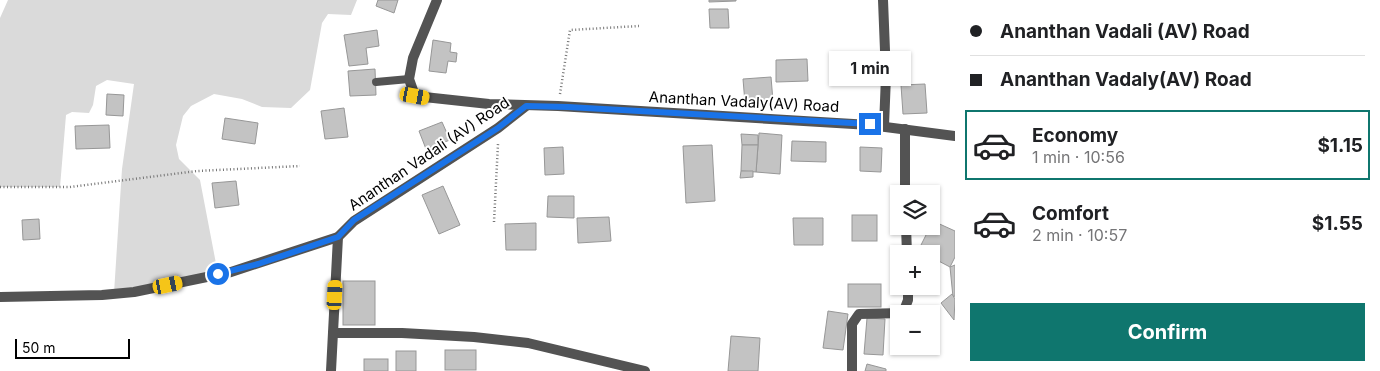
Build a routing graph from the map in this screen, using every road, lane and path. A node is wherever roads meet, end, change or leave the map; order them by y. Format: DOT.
graph roads {
  1 [pos="437,0"];
  2 [pos="883,0"];
  3 [pos="639,26"];
  4 [pos="409,79"];
  5 [pos="376,82"];
  6 [pos="528,106"];
  7 [pos="558,106"];
  8 [pos="884,126"];
  9 [pos="498,128"];
  10 [pos="905,129"];
  11 [pos="955,136"];
  12 [pos="300,166"];
  13 [pos="905,185"];
  14 [pos="0,187"];
  15 [pos="494,222"];
  16 [pos="338,237"];
  17 [pos="908,295"];
  18 [pos="0,297"];
  19 [pos="333,333"];
  20 [pos="331,371"];
  21 [pos="645,371"];
  22 [pos="852,371"];
  1 -- 4 [label="street"];
  2 -- 8 [label="street"];
  3 -- 7 [label="path"];
  4 -- 5 [label="lane"];
  4 -- 6 [label="street, Ananthan Vadaly(AV) Road"];
  6 -- 7 [label="street, Ananthan Vadaly(AV) Road"];
  6 -- 9 [label="street, Ananthan Vadali (AV) Road"];
  7 -- 8 [label="street, Ananthan Vadaly(AV) Road"];
  8 -- 10 [label="street, Ananthan Vadaly(AV) Road"];
  9 -- 15 [label="path"];
  9 -- 16 [label="street, Ananthan Vadali (AV) Road"];
  10 -- 11 [label="street, Ananthan Vadaly(AV) Road"];
  10 -- 13 [label="street"];
  12 -- 14 [label="path"];
  16 -- 18 [label="street, Ananthan Vadali (AV) Road"];
  16 -- 19 [label="street"];
  17 -- 22 [label="street"];
  19 -- 20 [label="street"];
  19 -- 21 [label="street"];
}
